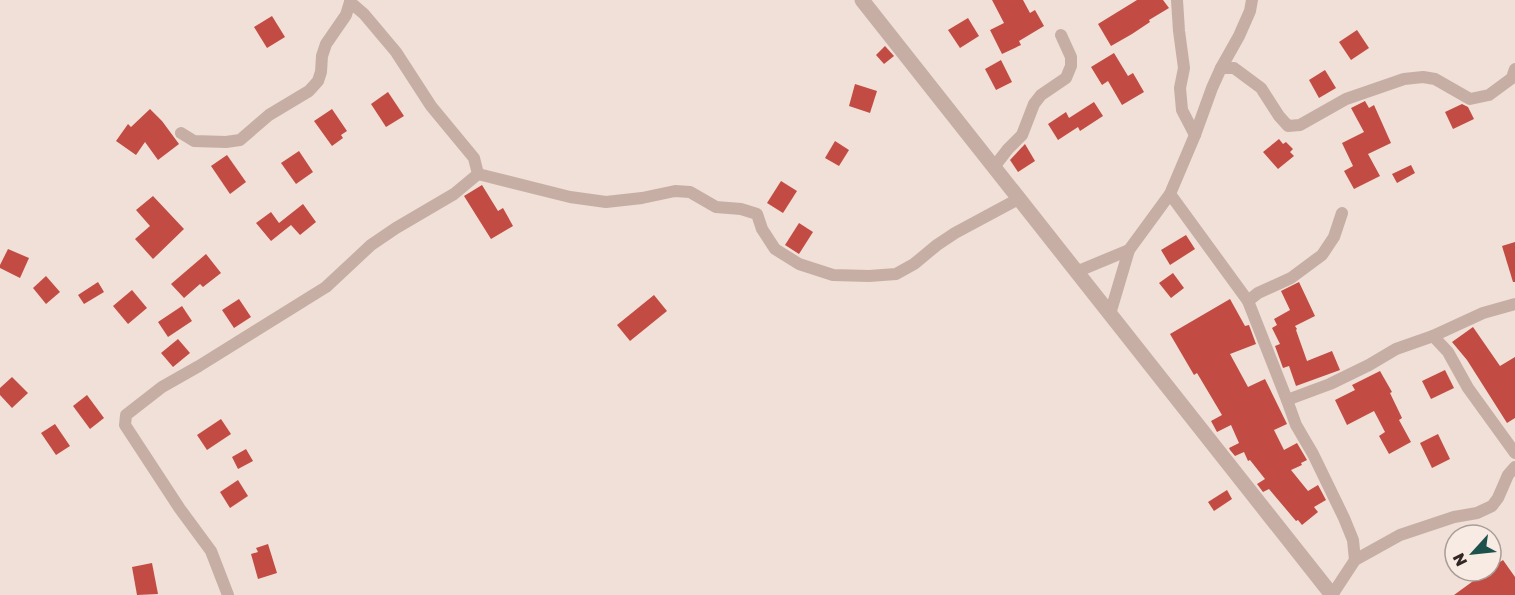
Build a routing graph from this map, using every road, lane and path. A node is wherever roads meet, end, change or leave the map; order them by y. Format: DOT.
graph roads {
  1 [pos="862,0"];
  2 [pos="1177,0"];
  3 [pos="1252,0"];
  4 [pos="350,1"];
  5 [pos="1061,35"];
  6 [pos="1221,68"];
  7 [pos="1515,69"];
  8 [pos="181,133"];
  9 [pos="1195,135"];
  10 [pos="994,167"];
  11 [pos="478,174"];
  12 [pos="1170,194"];
  13 [pos="1020,198"];
  14 [pos="1342,213"];
  15 [pos="1129,250"];
  16 [pos="1076,272"];
  17 [pos="1248,301"];
  18 [pos="1515,304"];
  19 [pos="1110,314"];
  20 [pos="1433,336"];
  21 [pos="1287,400"];
  22 [pos="1515,453"];
  23 [pos="1515,467"];
  24 [pos="1355,560"];
  25 [pos="228,595"];
  26 [pos="1332,595"];
  1 -- 10 [label="street"];
  2 -- 9 [label="street"];
  3 -- 6 [label="street"];
  4 -- 8 [label="street"];
  4 -- 11 [label="street"];
  5 -- 10 [label="street"];
  6 -- 7 [label="street"];
  6 -- 9 [label="street"];
  9 -- 12 [label="street"];
  10 -- 13 [label="street"];
  11 -- 13 [label="street"];
  11 -- 25 [label="street"];
  12 -- 15 [label="street"];
  12 -- 17 [label="street"];
  13 -- 16 [label="street"];
  14 -- 17 [label="street"];
  15 -- 16 [label="street"];
  15 -- 19 [label="street"];
  16 -- 19 [label="street"];
  17 -- 21 [label="street"];
  18 -- 20 [label="street"];
  19 -- 26 [label="street"];
  20 -- 21 [label="street"];
  20 -- 22 [label="street"];
  21 -- 24 [label="street"];
  23 -- 24 [label="street"];
  24 -- 26 [label="street"];
}
